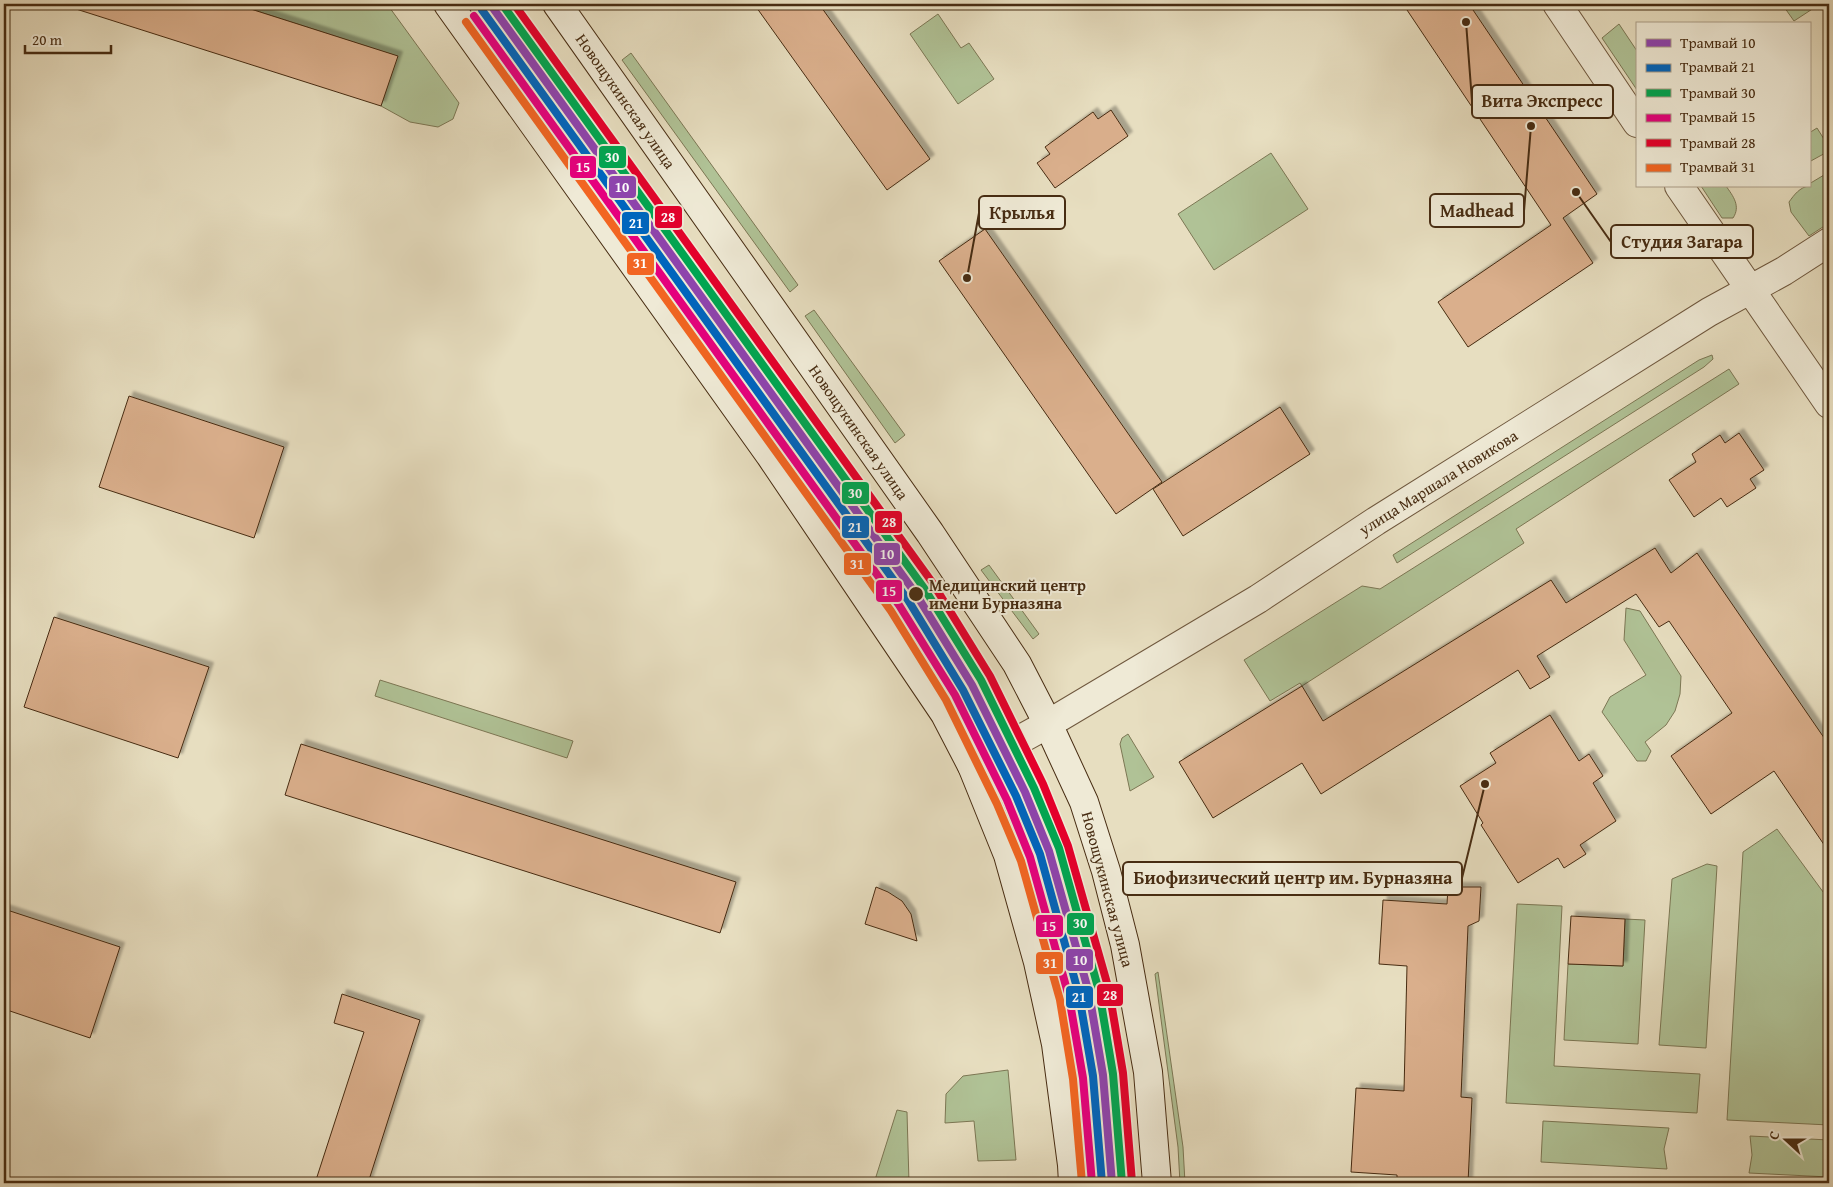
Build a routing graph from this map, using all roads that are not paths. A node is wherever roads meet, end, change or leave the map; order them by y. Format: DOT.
graph roads {
  1 [pos="448,4"];
  2 [pos="557,4"];
  3 [pos="1557,4"];
  4 [pos="1636,122"];
  5 [pos="1679,188"];
  6 [pos="1829,242"];
  7 [pos="1751,290"];
  8 [pos="1829,404"];
  9 [pos="1048,724"];
  10 [pos="972,766"];
  11 [pos="1073,1183"];
  12 [pos="1157,1183"];
  1 -- 10 [label="main road"];
  2 -- 9 [label="main road, Новощукинская улица"];
  3 -- 4 [label="main road"];
  5 -- 7 [label="main road"];
  6 -- 7 [label="main road, улица Маршала Новикова"];
  7 -- 8 [label="main road"];
  7 -- 9 [label="main road, улица Маршала Новикова"];
  9 -- 10 [label="main road, улица Маршала Новикова"];
  9 -- 12 [label="main road, Новощукинская улица"];
  10 -- 11 [label="main road"];
}
